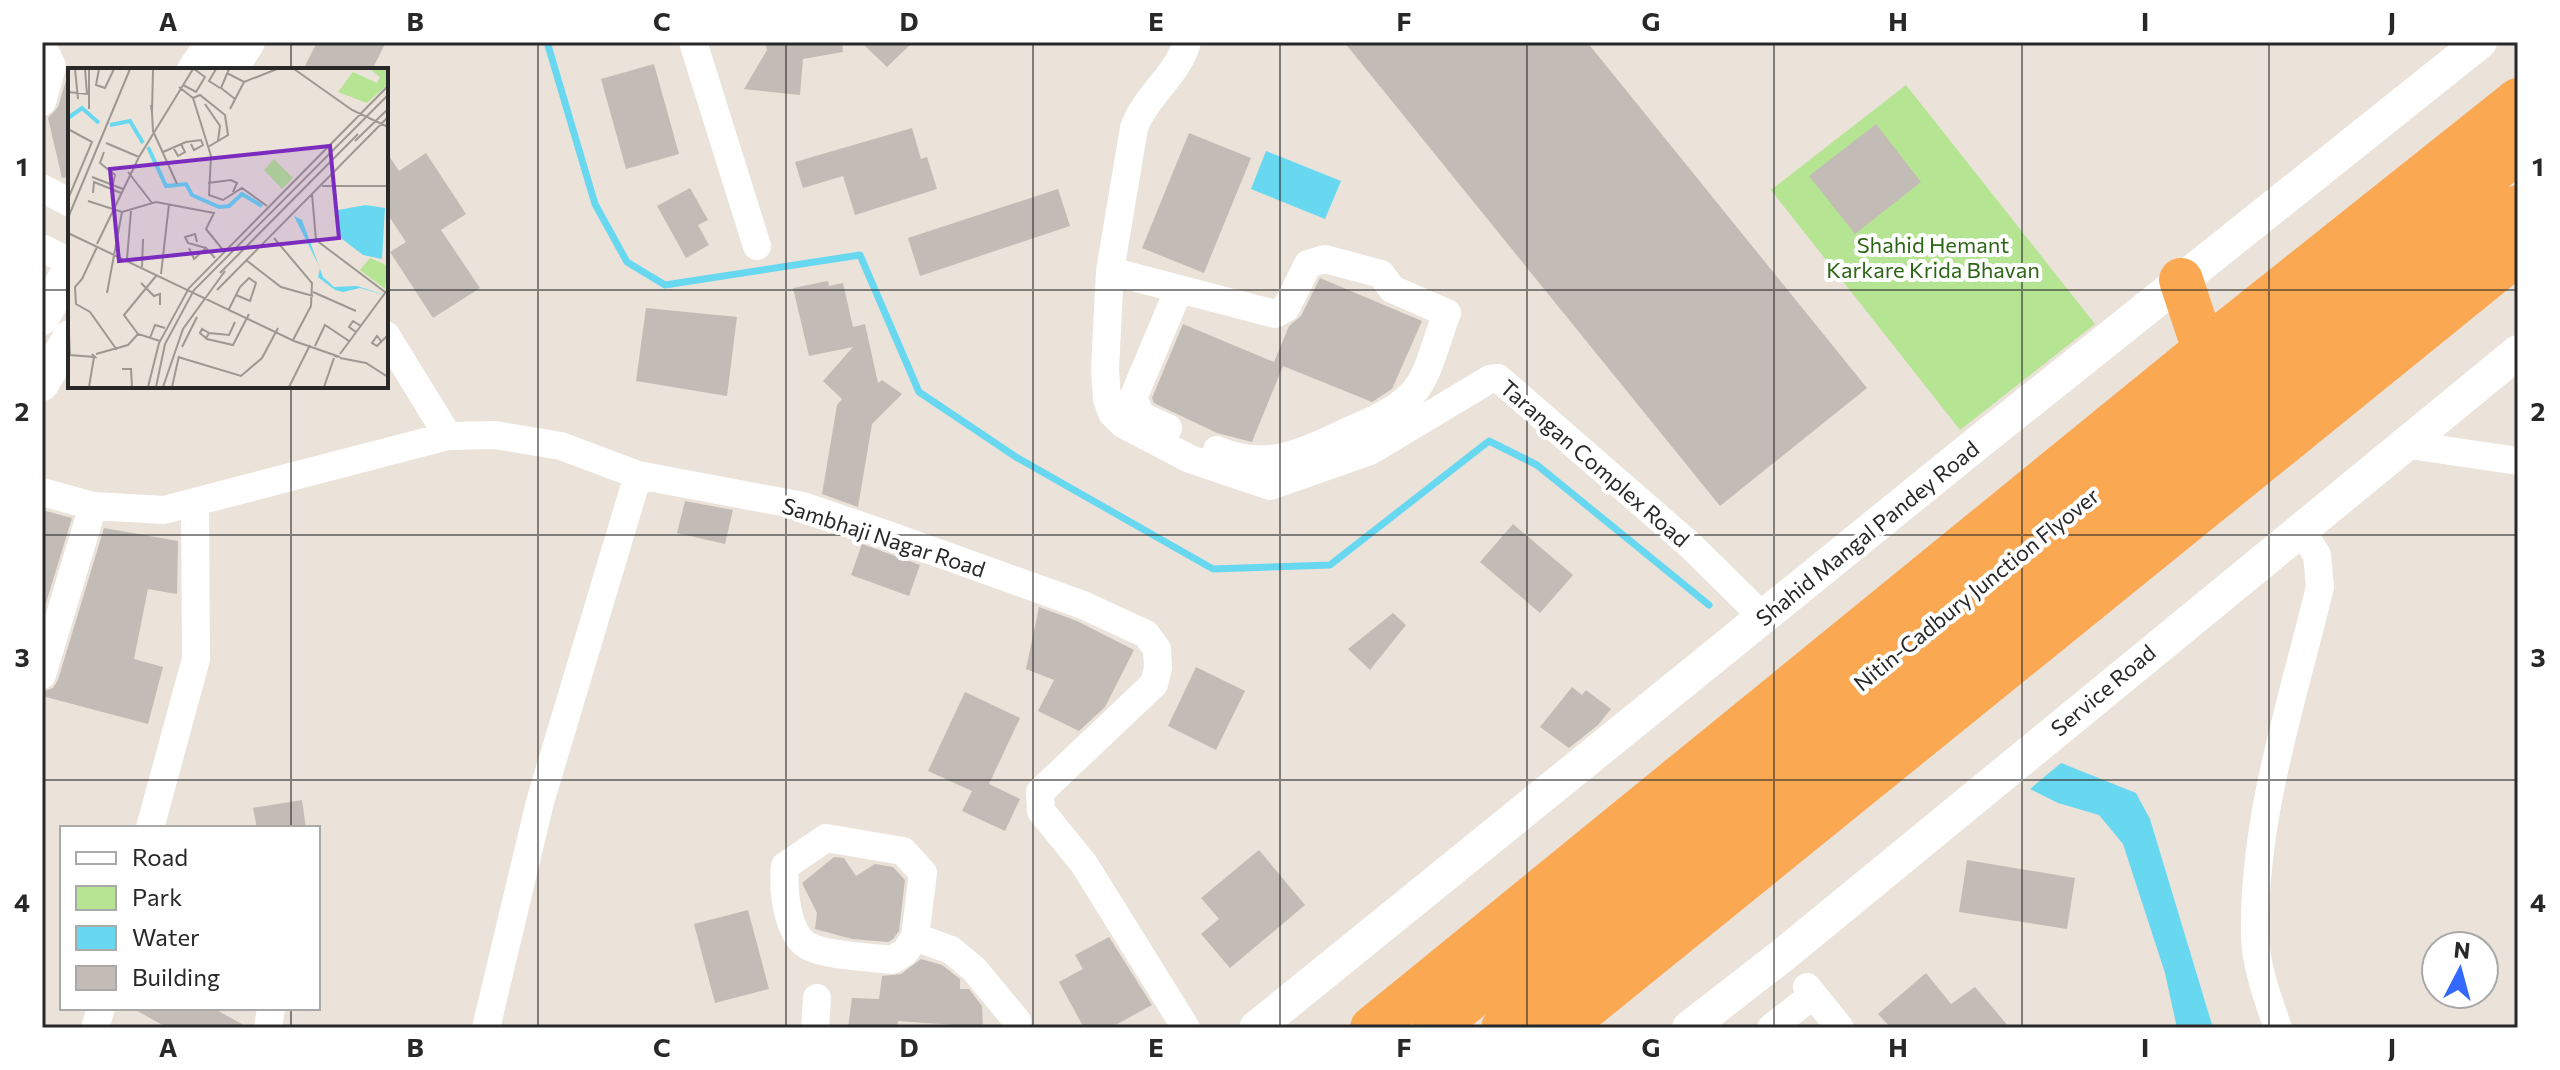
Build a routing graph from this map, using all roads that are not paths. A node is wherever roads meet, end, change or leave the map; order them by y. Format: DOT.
graph roads {
  1 [pos="248,42"];
  2 [pos="693,42"];
  3 [pos="1187,42"];
  4 [pos="2480,42"];
  5 [pos="42,45"];
  6 [pos="213,61"];
  7 [pos="2518,100"];
  8 [pos="42,102"];
  9 [pos="2518,151"];
  10 [pos="42,188"];
  11 [pos="68,202"];
  12 [pos="2518,207"];
  13 [pos="757,246"];
  14 [pos="42,248"];
  15 [pos="2518,253"];
  16 [pos="68,261"];
  17 [pos="1110,271"];
  18 [pos="68,272"];
  19 [pos="2181,280"];
  20 [pos="1179,289"];
  21 [pos="42,318"];
  22 [pos="388,338"];
  23 [pos="68,340"];
  24 [pos="2204,350"];
  25 [pos="2518,352"];
  26 [pos="42,384"];
  27 [pos="1373,434"];
  28 [pos="448,436"];
  29 [pos="2403,444"];
  30 [pos="2518,461"];
  31 [pos="638,475"];
  32 [pos="42,492"];
  33 [pos="195,502"];
  34 [pos="93,506"];
  35 [pos="2300,528"];
  36 [pos="1763,617"];
  37 [pos="42,675"];
  38 [pos="151,826"];
  39 [pos="915,937"];
  40 [pos="817,998"];
  41 [pos="1016,1026"];
  42 [pos="486,1028"];
  43 [pos="815,1028"];
  44 [pos="1186,1028"];
  45 [pos="1256,1028"];
  46 [pos="1372,1028"];
  47 [pos="1434,1028"];
  48 [pos="1503,1028"];
  49 [pos="1561,1028"];
  50 [pos="1689,1028"];
  51 [pos="1771,1028"];
  52 [pos="1840,1028"];
  53 [pos="2278,1028"];
  1 -- 6 [label="street"];
  2 -- 13 [label="street"];
  3 -- 17 [label="street, Tarangan Complex Road"];
  4 -- 19 [label="street, Shahid Mangal Pandey Road"];
  5 -- 8 [label="street"];
  7 -- 24 [label="highway"];
  9 -- 47 [label="highway, Nitin-Cadbury Junction Flyover"];
  10 -- 11 [label="street"];
  12 -- 48 [label="highway, Nitin-Cadbury Junction Flyover"];
  14 -- 16 [label="street"];
  15 -- 49 [label="highway"];
  17 -- 20 [label="street"];
  17 -- 27 [label="street, Tarangan Complex Road"];
  18 -- 21 [label="street"];
  19 -- 24 [label="highway"];
  19 -- 36 [label="street, Shahid Mangal Pandey Road"];
  20 -- 27 [label="street"];
  20 -- 27 [label="street"];
  22 -- 28 [label="street"];
  23 -- 26 [label="street"];
  24 -- 46 [label="highway"];
  25 -- 29 [label="street, Service Road"];
  27 -- 36 [label="street, Tarangan Complex Road"];
  28 -- 31 [label="street, Sambhaji Nagar Road"];
  28 -- 33 [label="street, Sambhaji Nagar Road"];
  29 -- 30 [label="street"];
  29 -- 35 [label="street, Service Road"];
  31 -- 42 [label="street"];
  31 -- 44 [label="street, Sambhaji Nagar Road"];
  32 -- 34 [label="street, Sambhaji Nagar Road"];
  33 -- 34 [label="street, Sambhaji Nagar Road"];
  33 -- 38 [label="street"];
  34 -- 37 [label="street"];
  35 -- 50 [label="street, Service Road"];
  35 -- 53 [label="street"];
  36 -- 45 [label="street, Shahid Mangal Pandey Road"];
  39 -- 39 [label="street"];
  39 -- 41 [label="street"];
  40 -- 43 [label="street"];
  51 -- 52 [label="street"];
}
